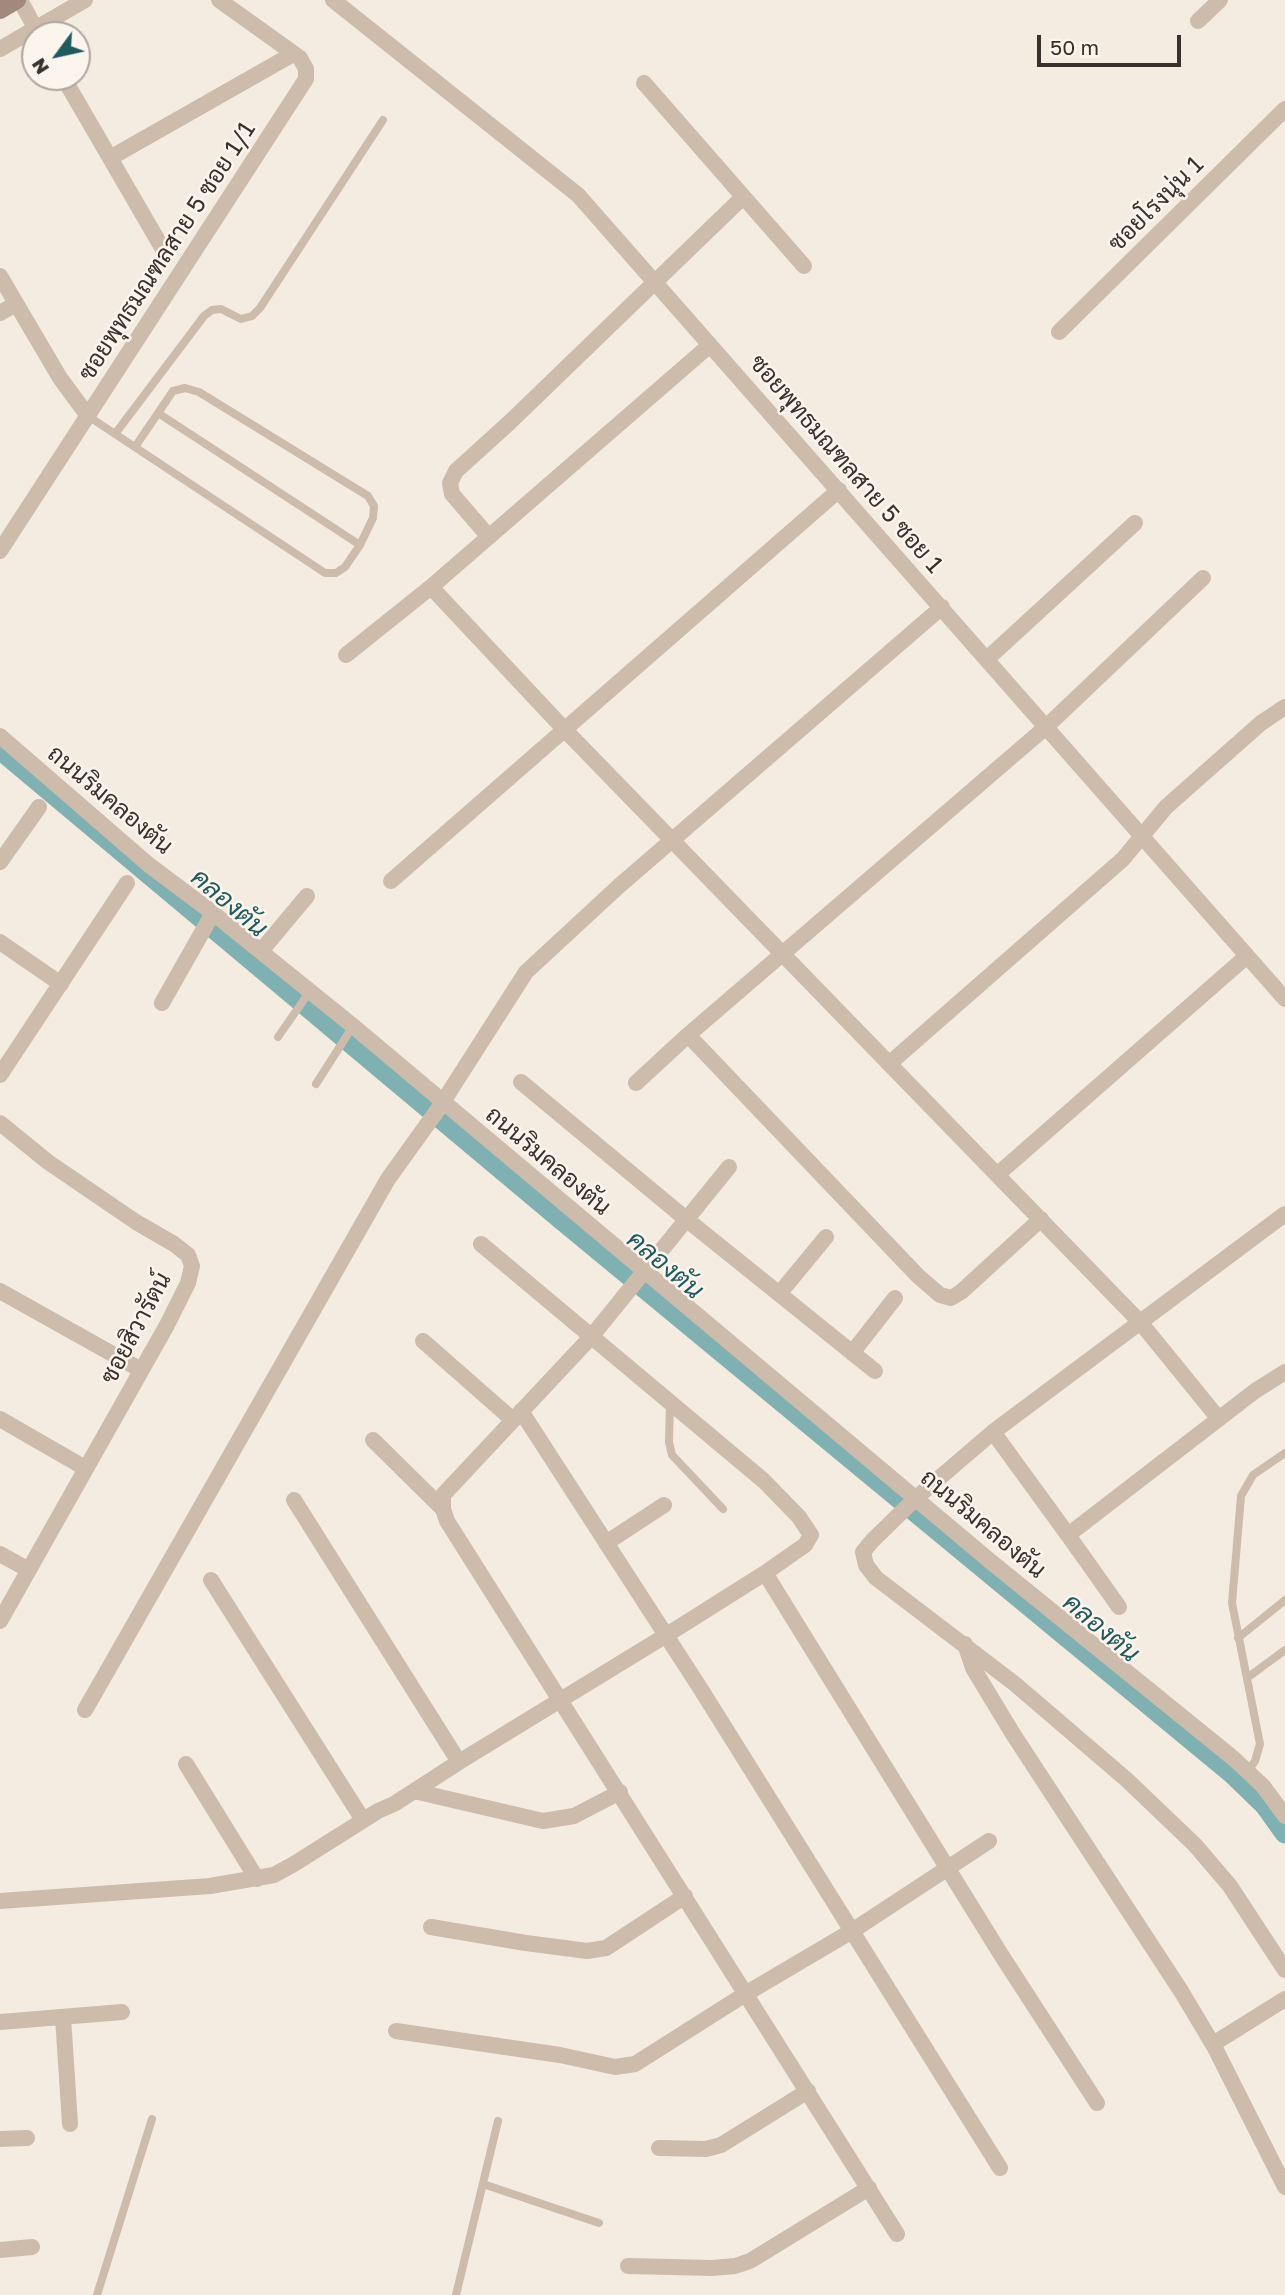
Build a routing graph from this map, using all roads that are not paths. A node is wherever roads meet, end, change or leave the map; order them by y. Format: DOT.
graph roads {
  1 [pos="19,0"];
  2 [pos="85,0"];
  3 [pos="219,0"];
  4 [pos="333,0"];
  5 [pos="1220,0"];
  6 [pos="0,10"];
  7 [pos="31,21"];
  8 [pos="54,21"];
  9 [pos="1198,21"];
  10 [pos="21,39"];
  11 [pos="0,49"];
  12 [pos="293,54"];
  13 [pos="644,83"];
  14 [pos="71,91"];
  15 [pos="1285,108"];
  16 [pos="383,120"];
  17 [pos="110,158"];
  18 [pos="743,197"];
  19 [pos="164,251"];
  20 [pos="803,266"];
  21 [pos="0,276"];
  22 [pos="655,281"];
  23 [pos="16,304"];
  24 [pos="0,313"];
  25 [pos="1059,332"];
  26 [pos="710,345"];
  27 [pos="158,413"];
  28 [pos="88,415"];
  29 [pos="115,434"];
  30 [pos="135,447"];
  31 [pos="839,490"];
  32 [pos="1135,523"];
  33 [pos="489,537"];
  34 [pos="360,545"];
  35 [pos="0,551"];
  36 [pos="1203,578"];
  37 [pos="431,587"];
  38 [pos="942,607"];
  39 [pos="346,654"];
  40 [pos="987,659"];
  41 [pos="1285,707"];
  42 [pos="1046,727"];
  43 [pos="565,730"];
  44 [pos="0,736"];
  45 [pos="38,807"];
  46 [pos="1142,838"];
  47 [pos="673,840"];
  48 [pos="0,862"];
  49 [pos="391,881"];
  50 [pos="127,883"];
  51 [pos="307,896"];
  52 [pos="211,916"];
  53 [pos="0,943"];
  54 [pos="261,951"];
  55 [pos="783,953"];
  56 [pos="1247,956"];
  57 [pos="61,984"];
  58 [pos="308,995"];
  59 [pos="1285,999"];
  60 [pos="162,1003"];
  61 [pos="351,1030"];
  62 [pos="688,1035"];
  63 [pos="278,1037"];
  64 [pos="890,1063"];
  65 [pos="0,1075"];
  66 [pos="521,1082"];
  67 [pos="636,1083"];
  68 [pos="316,1084"];
  69 [pos="440,1106"];
  70 [pos="0,1123"];
  71 [pos="729,1167"];
  72 [pos="998,1174"];
  73 [pos="1285,1214"];
  74 [pos="686,1219"];
  75 [pos="1041,1219"];
  76 [pos="826,1237"];
  77 [pos="481,1244"];
  78 [pos="640,1278"];
  79 [pos="0,1292"];
  80 [pos="779,1294"];
  81 [pos="895,1298"];
  82 [pos="1140,1322"];
  83 [pos="591,1337"];
  84 [pos="424,1341"];
  85 [pos="852,1353"];
  86 [pos="141,1370"];
  87 [pos="875,1371"];
  88 [pos="1285,1372"];
  89 [pos="670,1404"];
  90 [pos="517,1416"];
  91 [pos="0,1419"];
  92 [pos="1219,1419"];
  93 [pos="993,1432"];
  94 [pos="373,1440"];
  95 [pos="1285,1453"];
  96 [pos="85,1468"];
  97 [pos="294,1500"];
  98 [pos="913,1501"];
  99 [pos="664,1505"];
  100 [pos="443,1509"];
  101 [pos="723,1509"];
  102 [pos="1069,1535"];
  103 [pos="606,1543"];
  104 [pos="0,1554"];
  105 [pos="29,1570"];
  106 [pos="765,1573"];
  107 [pos="211,1580"];
  108 [pos="1285,1600"];
  109 [pos="1119,1606"];
  110 [pos="0,1621"];
  111 [pos="666,1636"];
  112 [pos="1238,1638"];
  113 [pos="965,1644"];
  114 [pos="1285,1650"];
  115 [pos="1248,1678"];
  116 [pos="561,1700"];
  117 [pos="85,1710"];
  118 [pos="459,1762"];
  119 [pos="186,1764"];
  120 [pos="1248,1771"];
  121 [pos="414,1791"];
  122 [pos="620,1792"];
  123 [pos="1285,1816"];
  124 [pos="363,1820"];
  125 [pos="989,1841"];
  126 [pos="948,1869"];
  127 [pos="257,1879"];
  128 [pos="685,1896"];
  129 [pos="0,1901"];
  130 [pos="431,1927"];
  131 [pos="852,1931"];
  132 [pos="1285,1970"];
  133 [pos="747,1993"];
  134 [pos="1285,1999"];
  135 [pos="122,2012"];
  136 [pos="63,2017"];
  137 [pos="0,2022"];
  138 [pos="396,2031"];
  139 [pos="1213,2044"];
  140 [pos="808,2091"];
  141 [pos="1097,2103"];
  142 [pos="152,2119"];
  143 [pos="498,2122"];
  144 [pos="70,2124"];
  145 [pos="27,2138"];
  146 [pos="0,2139"];
  147 [pos="659,2148"];
  148 [pos="1000,2168"];
  149 [pos="483,2184"];
  150 [pos="1285,2187"];
  151 [pos="869,2188"];
  152 [pos="599,2223"];
  153 [pos="897,2234"];
  154 [pos="32,2247"];
  155 [pos="0,2250"];
  156 [pos="628,2266"];
  157 [pos="97,2295"];
  158 [pos="456,2295"];
  1 -- 6 [label="main road"];
  1 -- 7 [label="street"];
  2 -- 8 [label="street"];
  3 -- 12 [label="street"];
  4 -- 22 [label="street, ซอยพุทธมณฑลสาย 5 ซอย 1"];
  5 -- 9 [label="street"];
  10 -- 11 [label="street"];
  12 -- 17 [label="street"];
  12 -- 28 [label="street, ซอยพุทธมณฑลสาย 5 ซอย 1/1"];
  13 -- 18 [label="street"];
  14 -- 17 [label="street"];
  15 -- 25 [label="street, ซอยโรงนุ่น 1"];
  16 -- 29 [label="lane"];
  17 -- 19 [label="street"];
  18 -- 20 [label="street"];
  18 -- 22 [label="street"];
  21 -- 23 [label="street"];
  22 -- 26 [label="street, ซอยพุทธมณฑลสาย 5 ซอย 1"];
  22 -- 33 [label="street"];
  23 -- 24 [label="street"];
  23 -- 28 [label="street"];
  26 -- 31 [label="street, ซอยพุทธมณฑลสาย 5 ซอย 1"];
  26 -- 33 [label="street"];
  27 -- 30 [label="lane"];
  27 -- 34 [label="lane"];
  27 -- 34 [label="lane"];
  28 -- 29 [label="lane"];
  28 -- 35 [label="street, ซอยพุทธมณฑลสาย 5 ซอย 1/1"];
  29 -- 30 [label="lane"];
  30 -- 34 [label="lane"];
  31 -- 38 [label="street, ซอยพุทธมณฑลสาย 5 ซอย 1"];
  31 -- 43 [label="street"];
  32 -- 40 [label="street"];
  33 -- 37 [label="street"];
  36 -- 42 [label="street"];
  37 -- 39 [label="street"];
  37 -- 43 [label="street"];
  38 -- 40 [label="street, ซอยพุทธมณฑลสาย 5 ซอย 1"];
  38 -- 47 [label="street"];
  40 -- 42 [label="street, ซอยพุทธมณฑลสาย 5 ซอย 1"];
  41 -- 46 [label="street"];
  42 -- 46 [label="street, ซอยพุทธมณฑลสาย 5 ซอย 1"];
  42 -- 55 [label="street"];
  43 -- 47 [label="street"];
  43 -- 49 [label="street"];
  44 -- 52 [label="street, ถนนริมคลองตัน"];
  45 -- 48 [label="street"];
  46 -- 56 [label="street, ซอยพุทธมณฑลสาย 5 ซอย 1"];
  46 -- 64 [label="street"];
  47 -- 55 [label="street"];
  47 -- 69 [label="street"];
  50 -- 57 [label="street"];
  51 -- 54 [label="street"];
  52 -- 54 [label="street, ถนนริมคลองตัน"];
  52 -- 60 [label="street"];
  53 -- 57 [label="street"];
  54 -- 58 [label="street, ถนนริมคลองตัน"];
  55 -- 62 [label="street"];
  55 -- 64 [label="street"];
  56 -- 59 [label="street, ซอยพุทธมณฑลสาย 5 ซอย 1"];
  56 -- 72 [label="street"];
  57 -- 65 [label="street"];
  58 -- 61 [label="street, ถนนริมคลองตัน"];
  58 -- 63 [label="lane"];
  61 -- 68 [label="lane"];
  61 -- 69 [label="street, ถนนริมคลองตัน"];
  62 -- 67 [label="street"];
  62 -- 75 [label="street"];
  64 -- 72 [label="street"];
  66 -- 74 [label="street"];
  69 -- 78 [label="street, ถนนริมคลองตัน"];
  69 -- 117 [label="street"];
  70 -- 86 [label="street, ซอยสิวารัตน์"];
  71 -- 74 [label="street"];
  72 -- 75 [label="street"];
  73 -- 82 [label="street"];
  74 -- 78 [label="street"];
  74 -- 80 [label="street"];
  75 -- 82 [label="street"];
  76 -- 80 [label="street"];
  77 -- 83 [label="street"];
  78 -- 83 [label="street"];
  78 -- 98 [label="street, ถนนริมคลองตัน"];
  79 -- 86 [label="street"];
  80 -- 85 [label="street"];
  81 -- 85 [label="street"];
  82 -- 92 [label="street"];
  82 -- 93 [label="street"];
  83 -- 89 [label="street"];
  83 -- 90 [label="street"];
  84 -- 90 [label="street"];
  85 -- 87 [label="street"];
  86 -- 96 [label="street, ซอยสิวารัตน์"];
  88 -- 92 [label="street"];
  89 -- 101 [label="lane"];
  89 -- 106 [label="street"];
  90 -- 100 [label="street"];
  90 -- 103 [label="street"];
  91 -- 96 [label="street"];
  92 -- 102 [label="street"];
  93 -- 98 [label="street"];
  93 -- 102 [label="street"];
  94 -- 100 [label="street"];
  95 -- 112 [label="lane"];
  96 -- 105 [label="street, ซอยสิวารัตน์"];
  97 -- 118 [label="street"];
  98 -- 113 [label="street"];
  98 -- 120 [label="street, ถนนริมคลองตัน"];
  99 -- 103 [label="street"];
  100 -- 116 [label="street"];
  102 -- 109 [label="street"];
  103 -- 111 [label="street"];
  104 -- 105 [label="street"];
  105 -- 110 [label="street, ซอยสิวารัตน์"];
  106 -- 111 [label="street"];
  106 -- 126 [label="street"];
  107 -- 124 [label="street"];
  108 -- 112 [label="lane"];
  111 -- 116 [label="street"];
  111 -- 131 [label="street"];
  112 -- 115 [label="lane"];
  113 -- 132 [label="street"];
  113 -- 139 [label="street"];
  114 -- 115 [label="lane"];
  115 -- 120 [label="lane"];
  116 -- 118 [label="street"];
  116 -- 122 [label="street"];
  118 -- 121 [label="street"];
  119 -- 127 [label="street"];
  120 -- 123 [label="street, ถนนริมคลองตัน"];
  121 -- 122 [label="street"];
  121 -- 124 [label="street"];
  122 -- 128 [label="street"];
  124 -- 127 [label="street"];
  125 -- 126 [label="street"];
  126 -- 131 [label="street"];
  126 -- 141 [label="street"];
  127 -- 129 [label="street"];
  128 -- 130 [label="street"];
  128 -- 133 [label="street"];
  131 -- 133 [label="street"];
  131 -- 148 [label="street"];
  133 -- 138 [label="street"];
  133 -- 140 [label="street"];
  134 -- 139 [label="street"];
  135 -- 136 [label="street"];
  136 -- 137 [label="street"];
  136 -- 144 [label="street"];
  139 -- 150 [label="street"];
  140 -- 147 [label="street"];
  140 -- 151 [label="street"];
  142 -- 157 [label="lane"];
  143 -- 149 [label="lane"];
  145 -- 146 [label="street"];
  149 -- 152 [label="lane"];
  149 -- 158 [label="lane"];
  151 -- 153 [label="street"];
  151 -- 156 [label="street"];
  154 -- 155 [label="street"];
}
